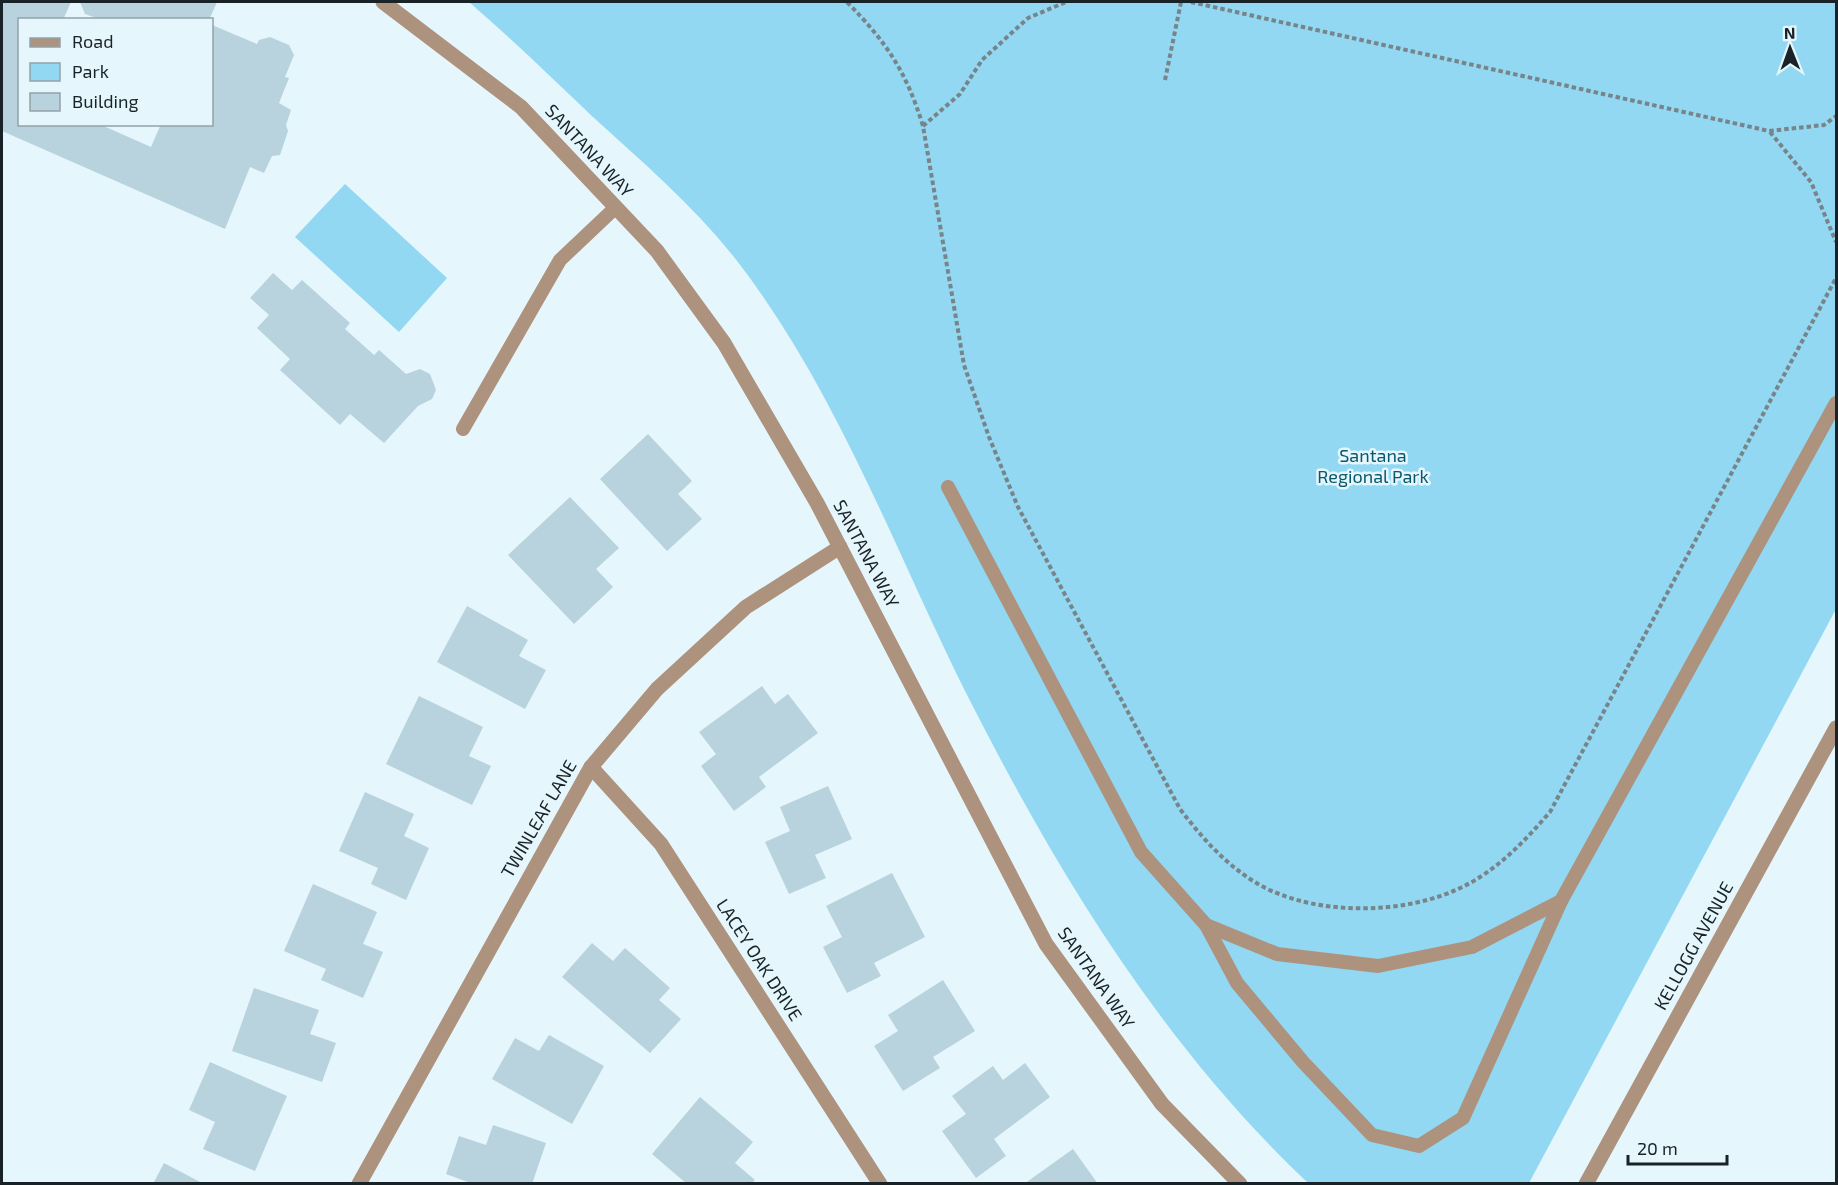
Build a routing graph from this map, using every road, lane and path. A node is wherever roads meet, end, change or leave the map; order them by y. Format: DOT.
graph roads {
  1 [pos="382,2"];
  2 [pos="847,2"];
  3 [pos="1066,2"];
  4 [pos="1181,2"];
  5 [pos="1191,2"];
  6 [pos="1165,80"];
  7 [pos="1836,116"];
  8 [pos="923,126"];
  9 [pos="1769,131"];
  10 [pos="615,207"];
  11 [pos="1836,242"];
  12 [pos="1836,278"];
  13 [pos="1836,403"];
  14 [pos="463,429"];
  15 [pos="948,487"];
  16 [pos="840,547"];
  17 [pos="1836,728"];
  18 [pos="591,767"];
  19 [pos="1561,901"];
  20 [pos="1206,925"];
  21 [pos="876,1182"];
  22 [pos="359,1184"];
  23 [pos="1240,1184"];
  24 [pos="1586,1184"];
  1 -- 10 [label="street, SANTANA WAY"];
  2 -- 8 [label="path"];
  3 -- 8 [label="path"];
  4 -- 6 [label="path"];
  5 -- 9 [label="path"];
  7 -- 9 [label="path"];
  8 -- 12 [label="path"];
  9 -- 11 [label="path"];
  10 -- 14 [label="lane"];
  10 -- 16 [label="street, SANTANA WAY"];
  13 -- 19 [label="lane"];
  15 -- 20 [label="lane"];
  16 -- 18 [label="street, TWINLEAF LANE"];
  16 -- 23 [label="street, SANTANA WAY"];
  17 -- 24 [label="street, KELLOGG AVENUE"];
  18 -- 21 [label="street, LACEY OAK DRIVE"];
  18 -- 22 [label="street, TWINLEAF LANE"];
  19 -- 20 [label="lane"];
  19 -- 20 [label="lane"];
}
